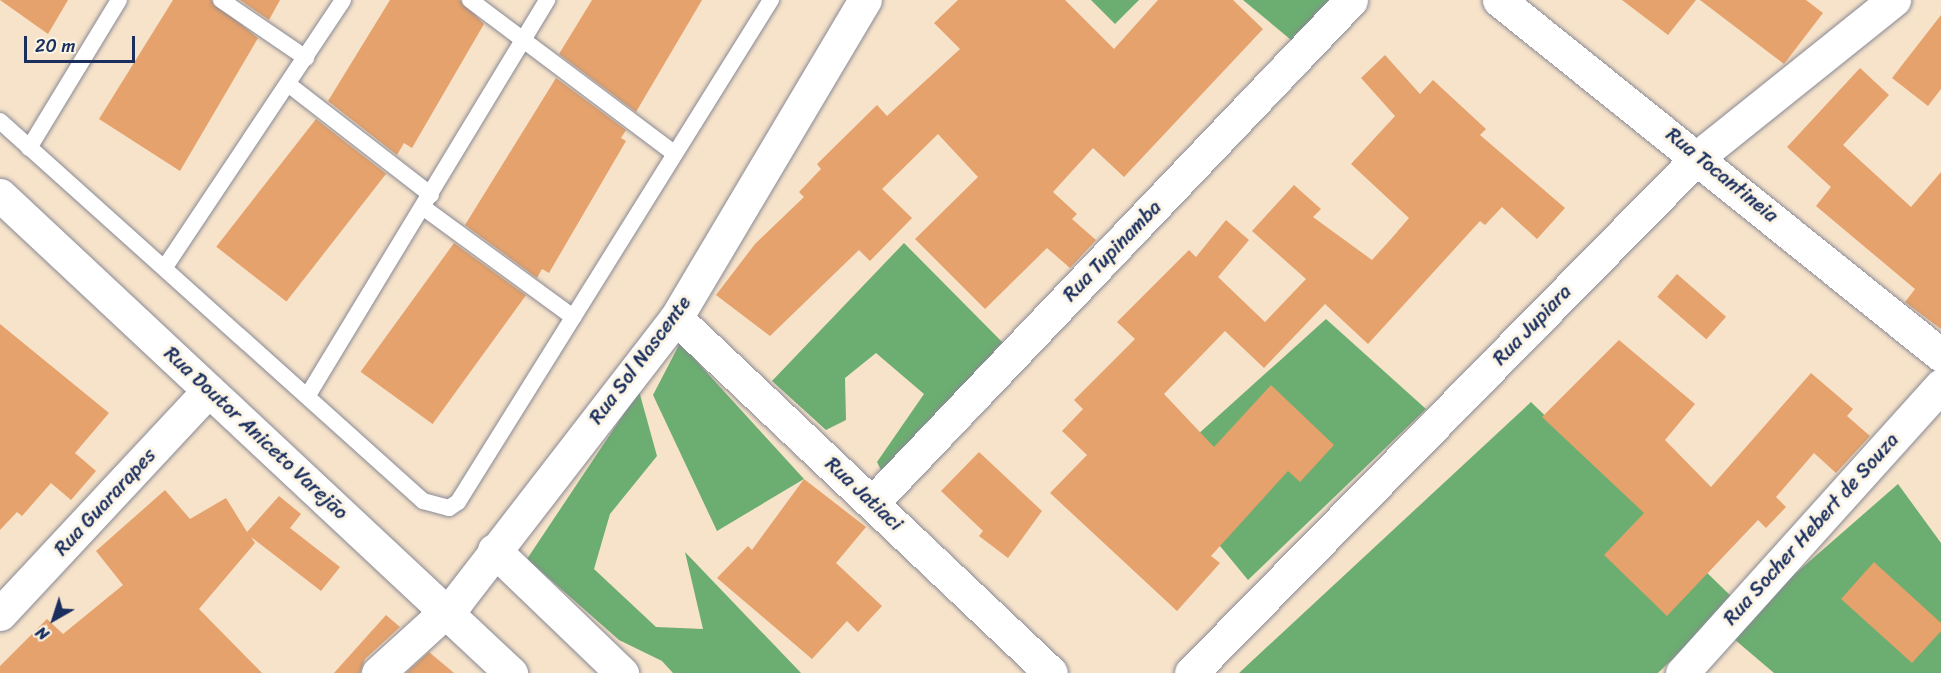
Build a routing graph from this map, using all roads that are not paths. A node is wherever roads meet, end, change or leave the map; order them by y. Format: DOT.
graph roads {
  1 [pos="119,0"];
  2 [pos="221,0"];
  3 [pos="343,0"];
  4 [pos="470,0"];
  5 [pos="547,0"];
  6 [pos="771,0"];
  7 [pos="865,0"];
  8 [pos="1351,0"];
  9 [pos="1499,0"];
  10 [pos="1894,0"];
  11 [pos="523,40"];
  12 [pos="306,58"];
  13 [pos="288,84"];
  14 [pos="0,122"];
  15 [pos="29,148"];
  16 [pos="675,154"];
  17 [pos="1699,156"];
  18 [pos="0,195"];
  19 [pos="428,202"];
  20 [pos="165,267"];
  21 [pos="573,317"];
  22 [pos="675,318"];
  23 [pos="1941,355"];
  24 [pos="1941,385"];
  25 [pos="209,390"];
  26 [pos="308,395"];
  27 [pos="873,502"];
  28 [pos="488,558"];
  29 [pos="452,606"];
  30 [pos="0,614"];
  31 [pos="378,673"];
  32 [pos="511,673"];
  33 [pos="622,673"];
  34 [pos="1051,673"];
  35 [pos="1191,673"];
  36 [pos="1682,673"];
  1 -- 15 [label="lane"];
  2 -- 12 [label="lane"];
  3 -- 12 [label="lane"];
  4 -- 11 [label="lane"];
  5 -- 11 [label="lane"];
  6 -- 16 [label="lane"];
  7 -- 22 [label="street, Rua Sol Nascente"];
  8 -- 27 [label="street, Rua Tupinamba"];
  9 -- 17 [label="street, Rua Tocantineia"];
  10 -- 17 [label="street, Rua Jupiara"];
  11 -- 16 [label="lane"];
  11 -- 19 [label="lane"];
  12 -- 13 [label="lane"];
  13 -- 19 [label="lane"];
  13 -- 20 [label="lane"];
  14 -- 15 [label="lane"];
  15 -- 20 [label="lane"];
  16 -- 21 [label="lane"];
  17 -- 23 [label="street, Rua Tocantineia"];
  17 -- 35 [label="street, Rua Jupiara"];
  18 -- 25 [label="street, Rua Doutor Aniceto Varejão"];
  19 -- 21 [label="lane"];
  19 -- 26 [label="lane"];
  20 -- 26 [label="lane"];
  21 -- 26 [label="lane"];
  22 -- 27 [label="street, Rua Jatiaci"];
  22 -- 28 [label="street, Rua Sol Nascente"];
  24 -- 36 [label="street, Rua Socher Hebert de Souza"];
  25 -- 29 [label="street, Rua Doutor Aniceto Varejão"];
  25 -- 30 [label="street, Rua Guararapes"];
  27 -- 34 [label="street, Rua Jatiaci"];
  28 -- 29 [label="street, Rua Sol Nascente"];
  28 -- 33 [label="street"];
  29 -- 31 [label="street, Rua Sol Nascente"];
  29 -- 32 [label="street, Rua Doutor Aniceto Varejão"];
}
